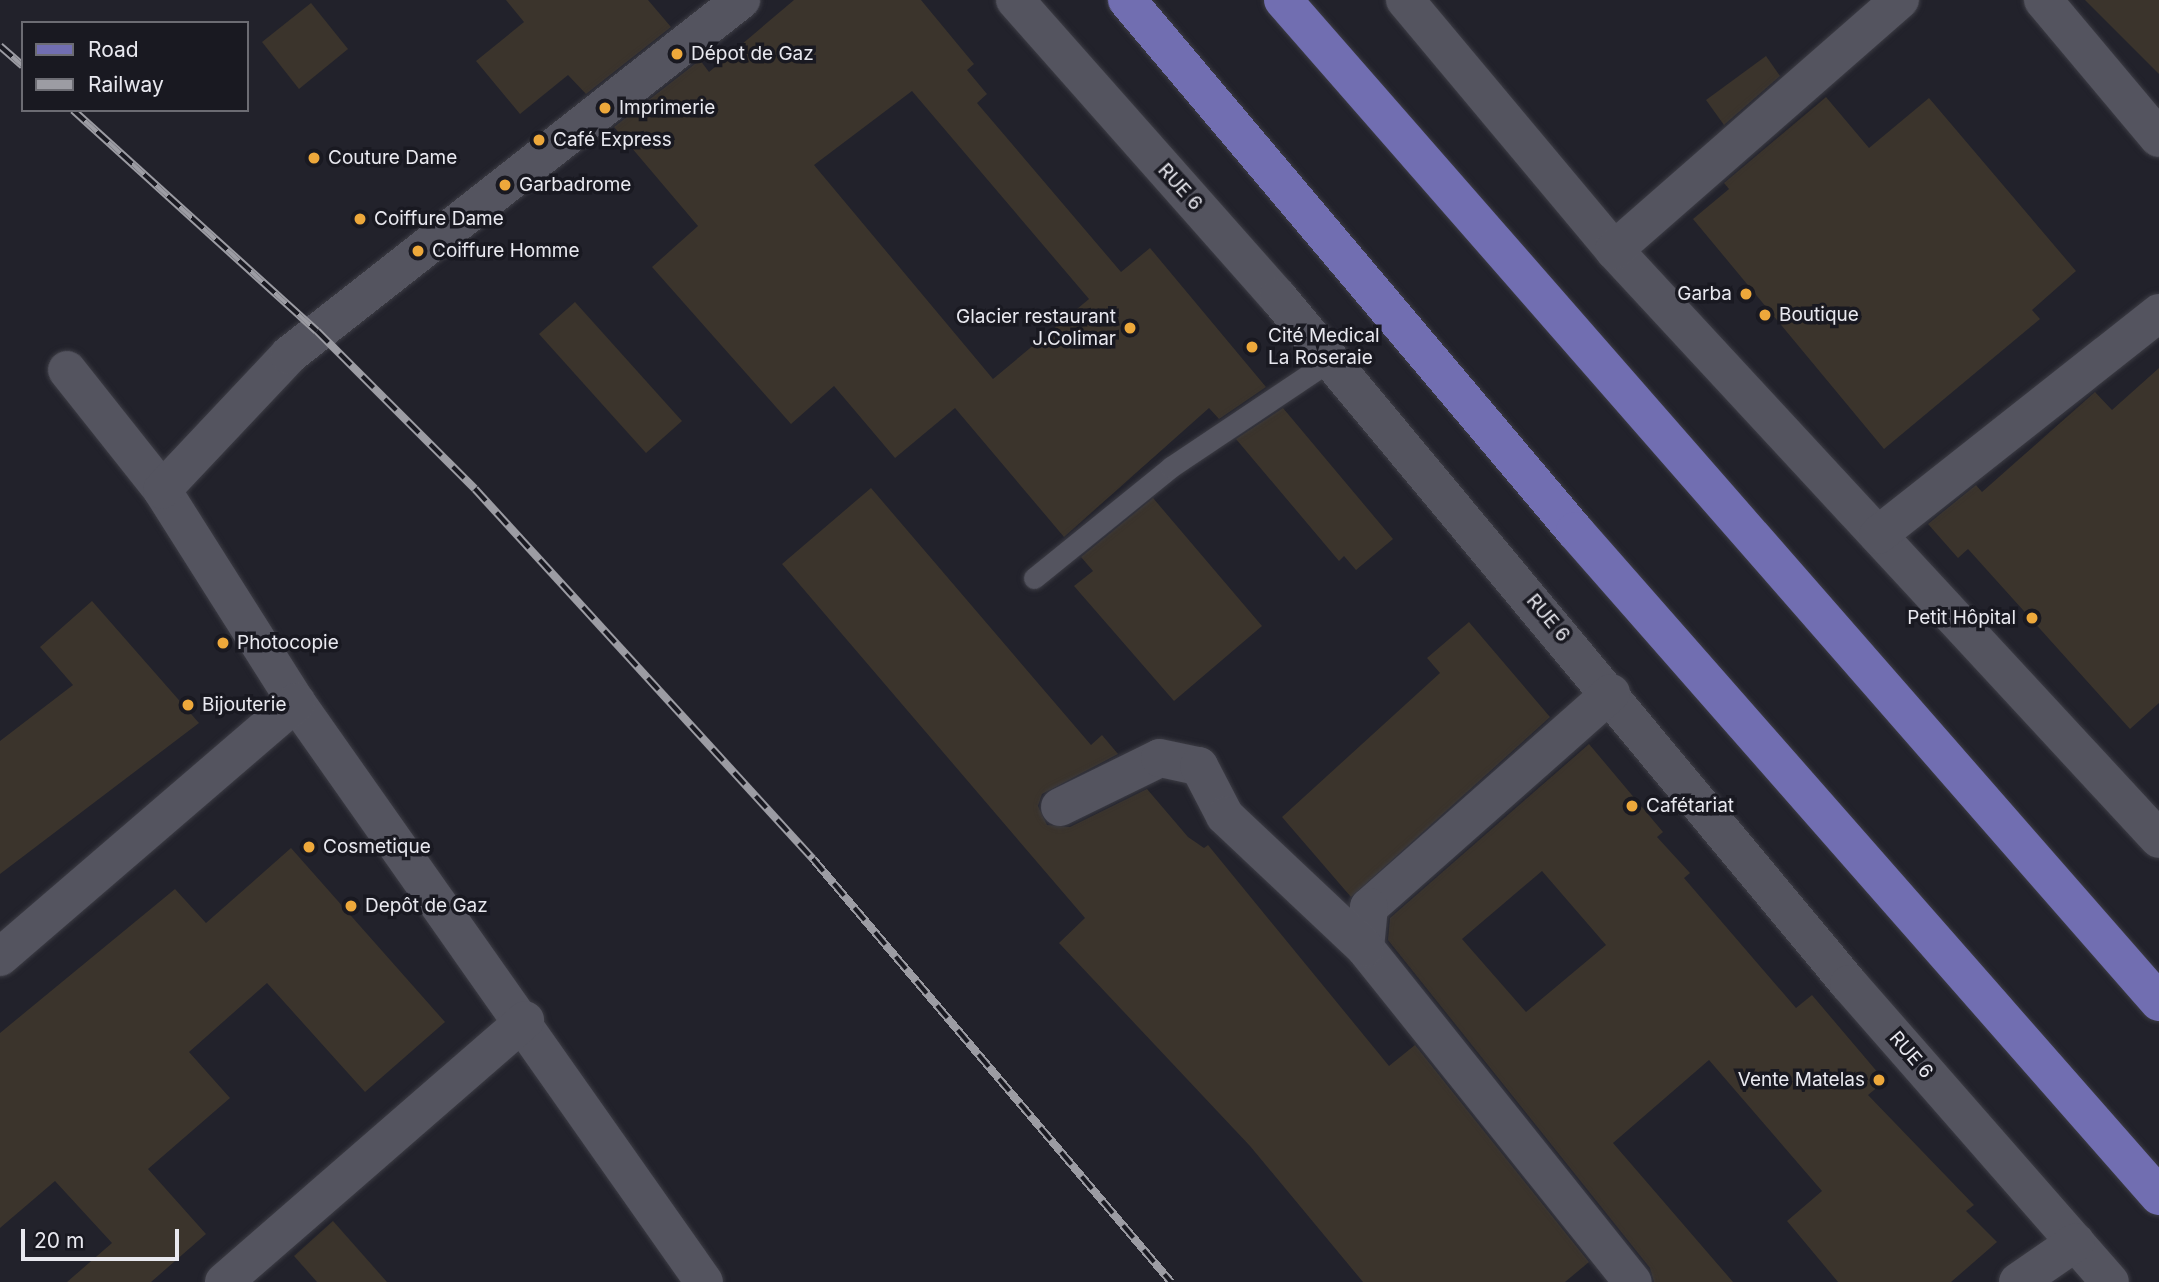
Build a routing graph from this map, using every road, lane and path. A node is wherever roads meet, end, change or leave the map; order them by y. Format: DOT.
graph roads {
  1 [pos="741,0"];
  2 [pos="1015,0"];
  3 [pos="1127,0"];
  4 [pos="1283,0"];
  5 [pos="1405,0"];
  6 [pos="1900,0"];
  7 [pos="2043,0"];
  8 [pos="2159,138"];
  9 [pos="1614,250"];
  10 [pos="2159,313"];
  11 [pos="1331,360"];
  12 [pos="67,370"];
  13 [pos="162,490"];
  14 [pos="1878,535"];
  15 [pos="1034,578"];
  16 [pos="1611,693"];
  17 [pos="296,702"];
  18 [pos="1060,807"];
  19 [pos="2156,829"];
  20 [pos="1365,948"];
  21 [pos="0,957"];
  22 [pos="2159,1002"];
  23 [pos="525,1020"];
  24 [pos="2159,1195"];
  25 [pos="2076,1242"];
  26 [pos="224,1282"];
  27 [pos="704,1282"];
  28 [pos="1633,1282"];
  29 [pos="2018,1282"];
  30 [pos="2110,1282"];
  1 -- 13 [label="street"];
  2 -- 11 [label="street, RUE 6"];
  3 -- 24 [label="main road"];
  4 -- 22 [label="main road"];
  5 -- 9 [label="street"];
  6 -- 9 [label="street"];
  7 -- 8 [label="street"];
  9 -- 14 [label="street"];
  10 -- 14 [label="street"];
  11 -- 15 [label="lane"];
  11 -- 16 [label="street, RUE 6"];
  12 -- 13 [label="street"];
  13 -- 17 [label="street"];
  14 -- 19 [label="street"];
  16 -- 20 [label="street"];
  16 -- 25 [label="street, RUE 6"];
  17 -- 21 [label="street"];
  17 -- 23 [label="street"];
  18 -- 20 [label="street"];
  20 -- 28 [label="street"];
  23 -- 26 [label="street"];
  23 -- 27 [label="street"];
  25 -- 29 [label="street"];
  25 -- 30 [label="street, RUE 6"];
}
